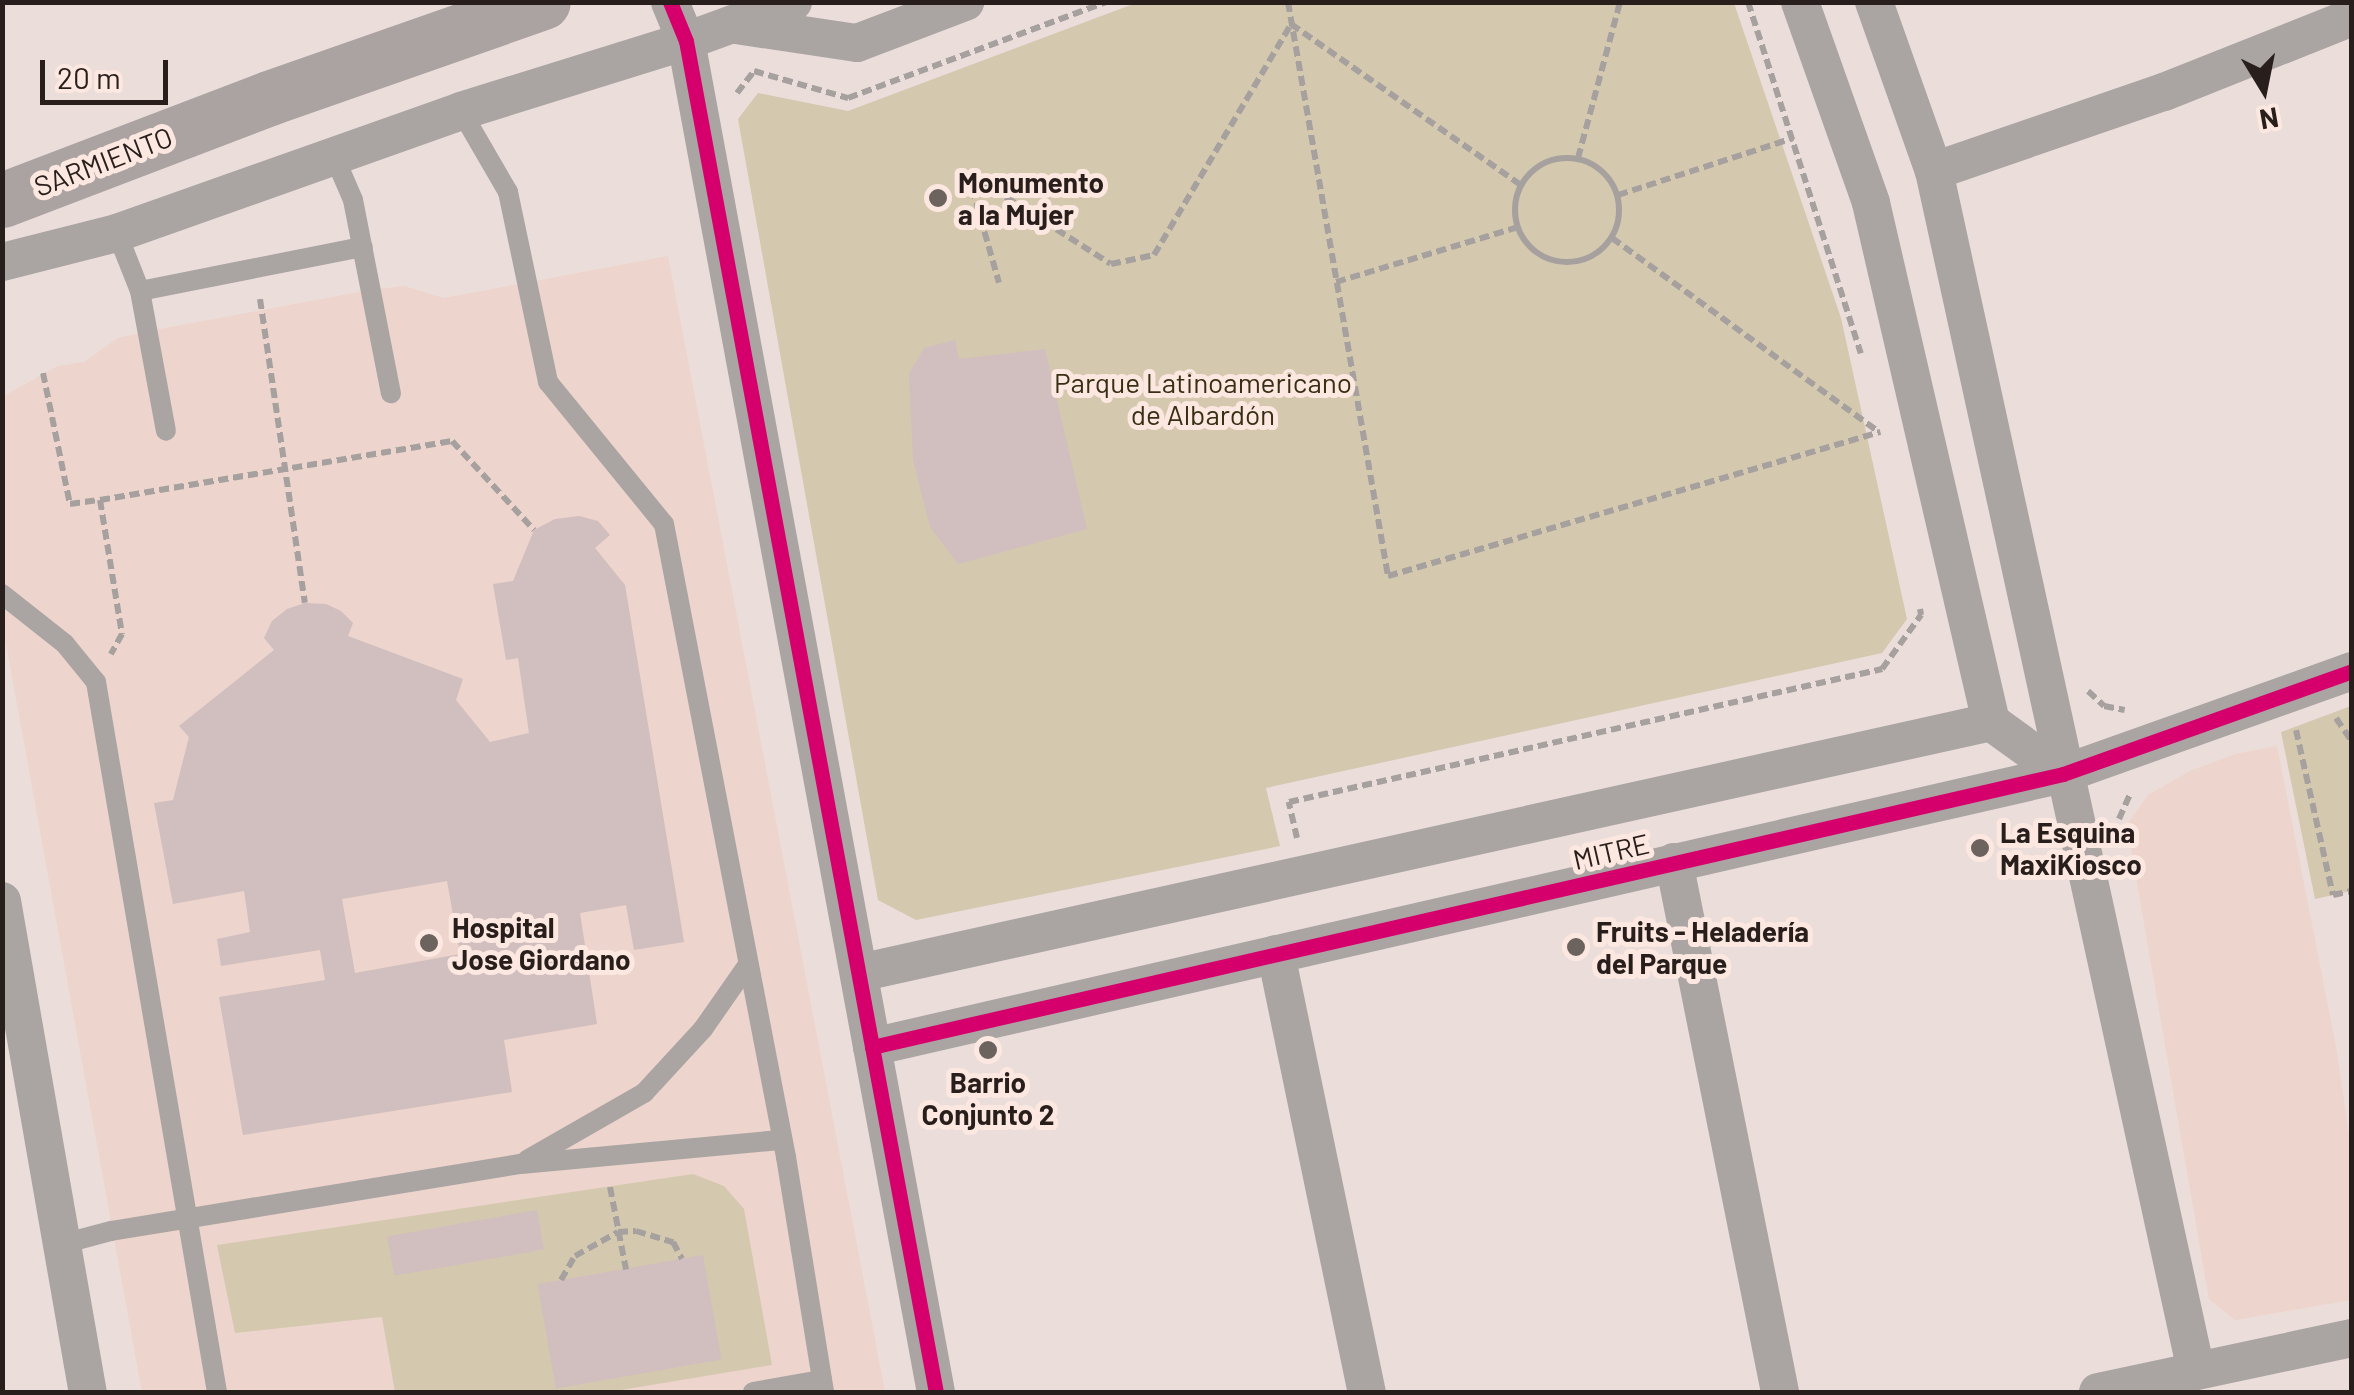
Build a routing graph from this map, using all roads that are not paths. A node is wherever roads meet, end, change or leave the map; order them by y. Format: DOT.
graph roads {
  1 [pos="543,2"];
  2 [pos="670,2"];
  3 [pos="793,2"];
  4 [pos="965,2"];
  5 [pos="1800,2"];
  6 [pos="1874,2"];
  7 [pos="2352,17"];
  8 [pos="734,25"];
  9 [pos="686,42"];
  10 [pos="461,111"];
  11 [pos="334,156"];
  12 [pos="1934,171"];
  13 [pos="2,200"];
  14 [pos="117,233"];
  15 [pos="363,247"];
  16 [pos="2,262"];
  17 [pos="140,291"];
  18 [pos="391,393"];
  19 [pos="166,431"];
  20 [pos="2,594"];
  21 [pos="2352,671"];
  22 [pos="1992,722"];
  23 [pos="2063,774"];
  24 [pos="1674,862"];
  25 [pos="2,901"];
  26 [pos="1276,954"];
  27 [pos="747,966"];
  28 [pos="859,974"];
  29 [pos="872,1046"];
  30 [pos="780,1140"];
  31 [pos="521,1164"];
  32 [pos="186,1219"];
  33 [pos="62,1244"];
  34 [pos="2352,1338"];
  35 [pos="2196,1371"];
  36 [pos="823,1386"];
  37 [pos="88,1392"];
  38 [pos="217,1392"];
  39 [pos="754,1392"];
  40 [pos="936,1392"];
  41 [pos="1368,1392"];
  42 [pos="1780,1392"];
  43 [pos="2098,1392"];
  1 -- 13 [label="main road, SARMIENTO"];
  2 -- 9 [label="street"];
  3 -- 8 [label="street"];
  4 -- 8 [label="street"];
  5 -- 22 [label="street"];
  6 -- 12 [label="street"];
  7 -- 12 [label="street"];
  8 -- 9 [label="street"];
  9 -- 10 [label="street"];
  9 -- 28 [label="street"];
  10 -- 11 [label="street"];
  10 -- 27 [label="lane"];
  11 -- 14 [label="street"];
  11 -- 15 [label="lane"];
  12 -- 23 [label="street"];
  14 -- 16 [label="street"];
  14 -- 17 [label="lane"];
  15 -- 17 [label="lane"];
  15 -- 18 [label="lane"];
  17 -- 19 [label="lane"];
  20 -- 32 [label="lane"];
  21 -- 23 [label="street, MITRE"];
  22 -- 23 [label="street"];
  22 -- 28 [label="street, MITRE"];
  23 -- 24 [label="street, MITRE"];
  23 -- 35 [label="street"];
  24 -- 26 [label="street, MITRE"];
  24 -- 42 [label="street"];
  25 -- 33 [label="street"];
  26 -- 29 [label="street, MITRE"];
  26 -- 41 [label="street"];
  27 -- 30 [label="lane"];
  27 -- 31 [label="lane"];
  28 -- 29 [label="street"];
  29 -- 40 [label="street"];
  30 -- 31 [label="lane"];
  30 -- 36 [label="lane"];
  31 -- 32 [label="lane"];
  32 -- 33 [label="lane"];
  32 -- 38 [label="lane"];
  33 -- 37 [label="street"];
  34 -- 35 [label="street"];
  35 -- 43 [label="street"];
  36 -- 39 [label="lane"];
}
